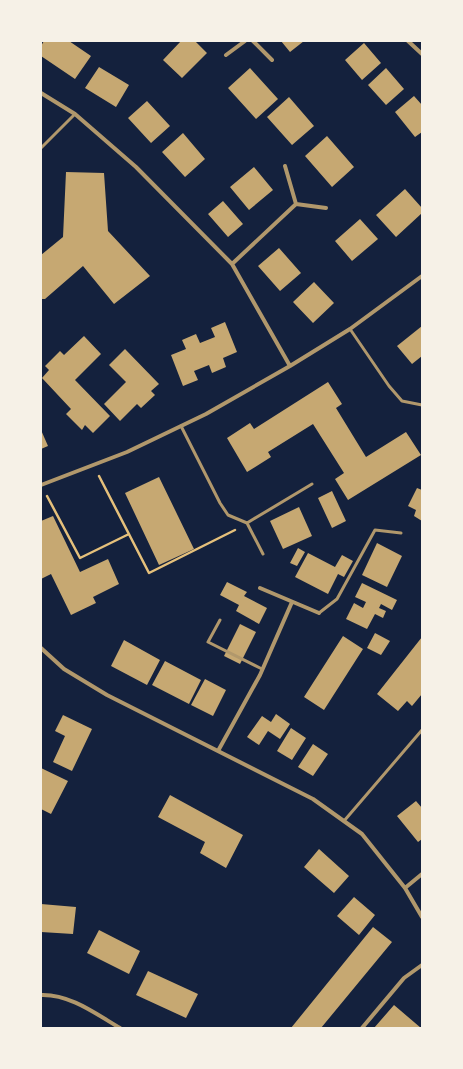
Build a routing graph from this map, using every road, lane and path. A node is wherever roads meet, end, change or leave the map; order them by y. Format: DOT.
graph roads {
  1 [pos="245,41"];
  2 [pos="253,41"];
  3 [pos="408,41"];
  4 [pos="422,54"];
  5 [pos="226,55"];
  6 [pos="272,60"];
  7 [pos="41,93"];
  8 [pos="75,114"];
  9 [pos="41,148"];
  10 [pos="285,166"];
  11 [pos="296,204"];
  12 [pos="326,208"];
  13 [pos="232,264"];
  14 [pos="422,276"];
  15 [pos="350,329"];
  16 [pos="290,366"];
  17 [pos="422,405"];
  18 [pos="181,426"];
  19 [pos="93,465"];
  20 [pos="312,484"];
  21 [pos="41,485"];
  22 [pos="247,523"];
  23 [pos="401,533"];
  24 [pos="129,534"];
  25 [pos="263,554"];
  26 [pos="260,588"];
  27 [pos="292,602"];
  28 [pos="319,614"];
  29 [pos="220,620"];
  30 [pos="41,648"];
  31 [pos="262,669"];
  32 [pos="422,730"];
  33 [pos="218,750"];
  34 [pos="344,821"];
  35 [pos="422,874"];
  36 [pos="405,888"];
  37 [pos="422,917"];
  38 [pos="422,965"];
  39 [pos="41,994"];
  40 [pos="119,1028"];
  41 [pos="362,1028"];
  1 -- 5 [label="street"];
  2 -- 6 [label="street"];
  3 -- 4 [label="street"];
  7 -- 8 [label="street"];
  8 -- 9 [label="lane"];
  8 -- 13 [label="street"];
  10 -- 11 [label="street"];
  11 -- 12 [label="street"];
  11 -- 13 [label="street"];
  13 -- 16 [label="street"];
  14 -- 15 [label="street"];
  15 -- 16 [label="street"];
  15 -- 17 [label="lane"];
  16 -- 18 [label="street"];
  18 -- 19 [label="street"];
  18 -- 22 [label="lane"];
  19 -- 21 [label="street"];
  19 -- 24 [label="path"];
  20 -- 22 [label="lane"];
  21 -- 24 [label="path"];
  22 -- 24 [label="path"];
  22 -- 25 [label="lane"];
  23 -- 28 [label="lane"];
  26 -- 27 [label="street"];
  27 -- 28 [label="street"];
  27 -- 31 [label="street"];
  29 -- 31 [label="lane"];
  30 -- 33 [label="street"];
  31 -- 33 [label="street"];
  32 -- 34 [label="lane"];
  33 -- 34 [label="street"];
  34 -- 36 [label="street"];
  35 -- 36 [label="street"];
  36 -- 37 [label="street"];
  38 -- 41 [label="street"];
  39 -- 40 [label="street"];
}
